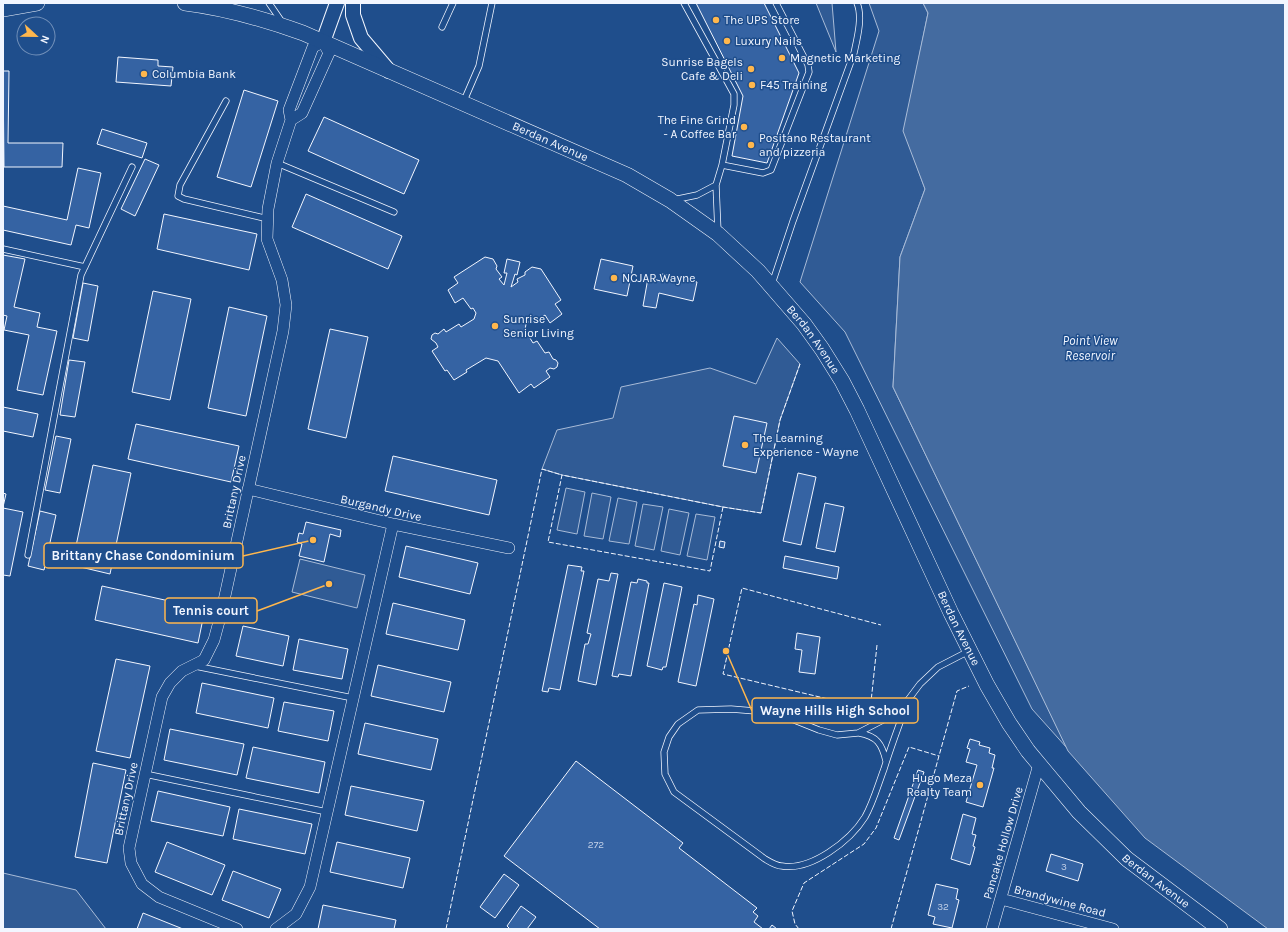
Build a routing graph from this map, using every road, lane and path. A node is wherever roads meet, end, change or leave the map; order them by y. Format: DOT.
graph roads {
  1 [pos="37,3"];
  2 [pos="185,3"];
  3 [pos="269,3"];
  4 [pos="337,3"];
  5 [pos="353,3"];
  6 [pos="453,3"];
  7 [pos="492,3"];
  8 [pos="684,3"];
  9 [pos="776,3"];
  10 [pos="858,3"];
  11 [pos="204,4"];
  12 [pos="3,9"];
  13 [pos="286,27"];
  14 [pos="442,27"];
  15 [pos="323,42"];
  16 [pos="389,71"];
  17 [pos="226,101"];
  18 [pos="463,103"];
  19 [pos="291,120"];
  20 [pos="277,162"];
  21 [pos="722,165"];
  22 [pos="132,167"];
  23 [pos="716,185"];
  24 [pos="670,200"];
  25 [pos="394,212"];
  26 [pos="268,219"];
  27 [pos="718,234"];
  28 [pos="3,249"];
  29 [pos="85,267"];
  30 [pos="772,286"];
  31 [pos="248,489"];
  32 [pos="393,524"];
  33 [pos="509,548"];
  34 [pos="28,555"];
  35 [pos="970,651"];
  36 [pos="193,666"];
  37 [pos="353,698"];
  38 [pos="908,700"];
  39 [pos="858,733"];
  40 [pos="886,762"];
  41 [pos="1039,764"];
  42 [pos="145,774"];
  43 [pos="327,812"];
  44 [pos="1001,899"];
  45 [pos="237,929"];
  46 [pos="276,929"];
  47 [pos="992,929"];
  48 [pos="1113,929"];
  49 [pos="1220,929"];
  1 -- 12 [label="main road"];
  2 -- 11 [label="main road, Berdan Avenue"];
  3 -- 13 [label="lane"];
  4 -- 15 [label="street"];
  5 -- 16 [label="street"];
  6 -- 14 [label="lane"];
  7 -- 18 [label="lane"];
  8 -- 21 [label="lane"];
  9 -- 21 [label="lane"];
  10 -- 30 [label="lane"];
  11 -- 13 [label="main road, Berdan Avenue"];
  13 -- 15 [label="main road, Berdan Avenue"];
  15 -- 16 [label="main road, Berdan Avenue"];
  15 -- 19 [label="street, Brittany Drive"];
  15 -- 19 [label="street, Brittany Drive"];
  16 -- 18 [label="main road, Berdan Avenue"];
  17 -- 26 [label="lane"];
  18 -- 24 [label="main road, Berdan Avenue"];
  19 -- 20 [label="street, Brittany Drive"];
  20 -- 25 [label="lane"];
  20 -- 26 [label="street, Brittany Drive"];
  21 -- 23 [label="lane"];
  22 -- 29 [label="lane"];
  23 -- 24 [label="lane"];
  23 -- 27 [label="lane"];
  24 -- 27 [label="main road, Berdan Avenue"];
  26 -- 31 [label="street, Brittany Drive"];
  27 -- 30 [label="main road, Berdan Avenue"];
  28 -- 29 [label="lane"];
  29 -- 34 [label="lane"];
  30 -- 35 [label="main road, Berdan Avenue"];
  31 -- 32 [label="street, Burgandy Drive"];
  31 -- 36 [label="street, Brittany Drive"];
  32 -- 33 [label="street, Burgandy Drive"];
  32 -- 37 [label="street"];
  35 -- 38 [label="lane"];
  35 -- 41 [label="main road, Berdan Avenue"];
  36 -- 37 [label="lane"];
  36 -- 42 [label="street, Brittany Drive"];
  37 -- 43 [label="street"];
  38 -- 39 [label="lane"];
  38 -- 40 [label="lane"];
  39 -- 40 [label="lane"];
  39 -- 40 [label="lane"];
  41 -- 44 [label="street, Pancake Hollow Drive"];
  41 -- 49 [label="main road, Berdan Avenue"];
  42 -- 43 [label="lane"];
  42 -- 45 [label="street, Brittany Drive"];
  43 -- 46 [label="street"];
  44 -- 47 [label="street, Pancake Hollow Drive"];
  44 -- 48 [label="street, Brandywine Road"];
}
